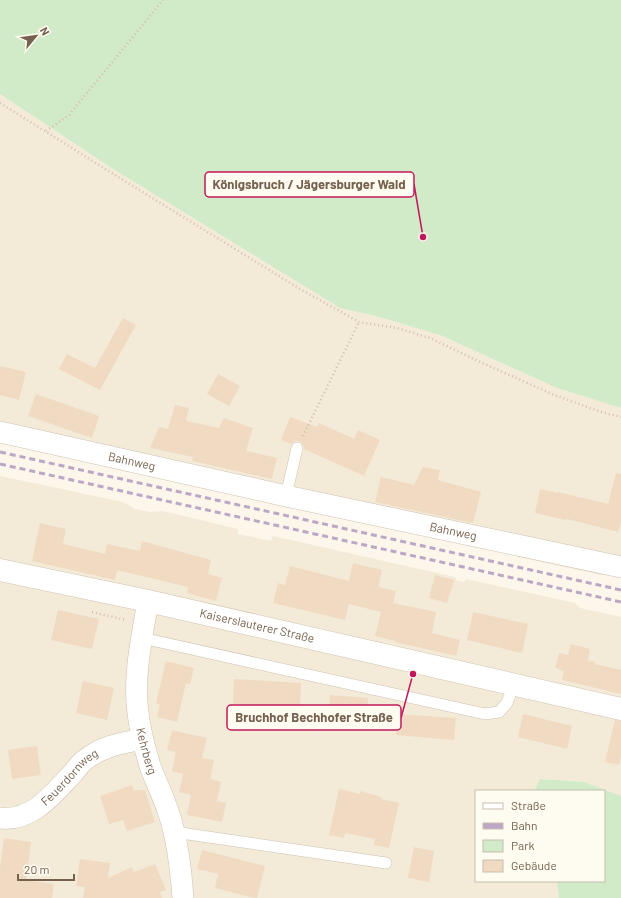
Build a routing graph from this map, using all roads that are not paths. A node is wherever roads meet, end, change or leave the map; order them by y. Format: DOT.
graph roads {
  1 [pos="0,432"];
  2 [pos="297,448"];
  3 [pos="286,496"];
  4 [pos="621,567"];
  5 [pos="0,570"];
  6 [pos="148,601"];
  7 [pos="142,638"];
  8 [pos="514,684"];
  9 [pos="621,709"];
  10 [pos="142,739"];
  11 [pos="0,818"];
  12 [pos="174,832"];
  13 [pos="386,863"];
  14 [pos="183,898"];
  1 -- 3 [label="street, Bahnweg"];
  2 -- 3 [label="lane"];
  3 -- 4 [label="street, Bahnweg"];
  5 -- 6 [label="main road, Kaiserslauterer Straße"];
  6 -- 7 [label="street, Kehrberg"];
  6 -- 8 [label="main road, Kaiserslauterer Straße"];
  7 -- 8 [label="lane"];
  7 -- 10 [label="street, Kehrberg"];
  8 -- 9 [label="main road, Kaiserslauterer Straße"];
  10 -- 11 [label="street, Feuerdornweg"];
  10 -- 12 [label="street, Kehrberg"];
  12 -- 13 [label="lane"];
  12 -- 14 [label="street, Kehrberg"];
}
